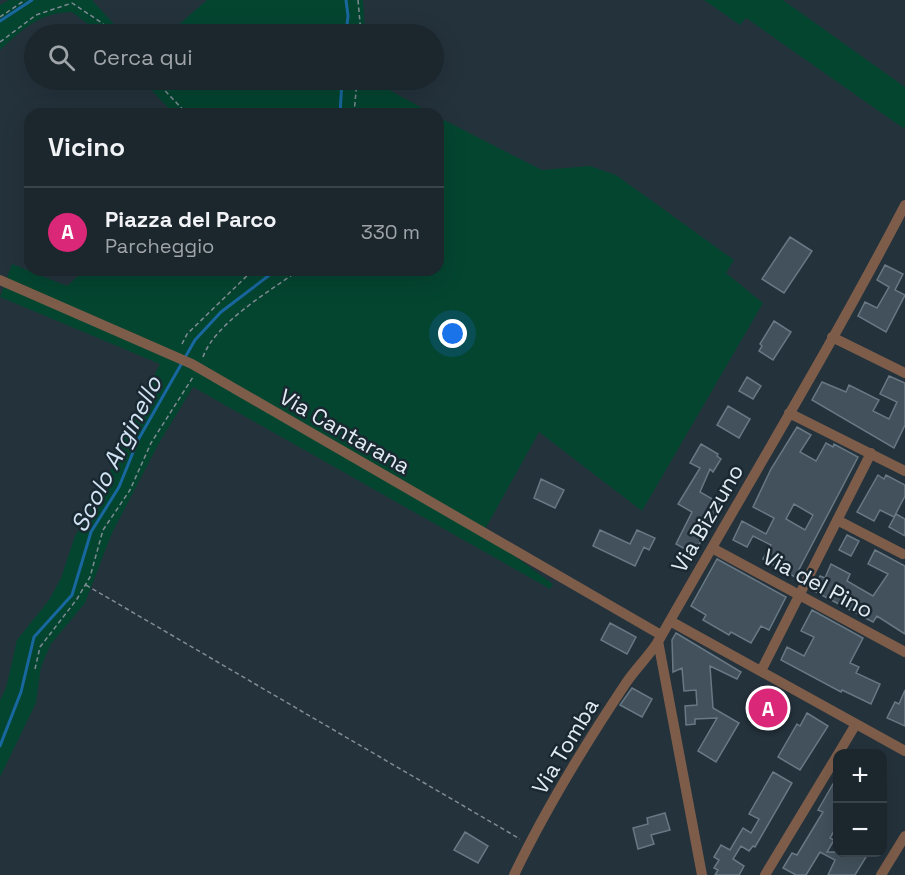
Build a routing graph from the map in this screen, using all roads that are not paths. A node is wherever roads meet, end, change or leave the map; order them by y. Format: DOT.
graph roads {
  1 [pos="905,205"];
  2 [pos="0,280"];
  3 [pos="832,337"];
  4 [pos="905,373"];
  5 [pos="789,413"];
  6 [pos="871,453"];
  7 [pos="905,471"];
  8 [pos="837,520"];
  9 [pos="712,548"];
  10 [pos="903,554"];
  11 [pos="799,594"];
  12 [pos="670,621"];
  13 [pos="659,638"];
  14 [pos="905,652"];
  15 [pos="761,671"];
  16 [pos="856,724"];
  17 [pos="841,749"];
  18 [pos="905,751"];
  19 [pos="833,762"];
  20 [pos="905,836"];
  21 [pos="514,875"];
  22 [pos="702,875"];
  23 [pos="765,875"];
  24 [pos="881,875"];
  1 -- 3 [label="street, Via Bizzuno"];
  2 -- 13 [label="street, Via Cantarana"];
  3 -- 4 [label="street"];
  3 -- 5 [label="street, Via Bizzuno"];
  5 -- 6 [label="street"];
  5 -- 9 [label="street, Via Bizzuno"];
  6 -- 7 [label="street"];
  6 -- 8 [label="street"];
  8 -- 10 [label="street"];
  8 -- 11 [label="street"];
  9 -- 11 [label="street, Via del Pino"];
  9 -- 12 [label="street, Via Bizzuno"];
  11 -- 14 [label="street, Via del Pino"];
  11 -- 15 [label="street"];
  12 -- 13 [label="street, Via Bizzuno"];
  12 -- 15 [label="street"];
  13 -- 21 [label="street, Via Tomba"];
  13 -- 22 [label="street"];
  15 -- 16 [label="street"];
  16 -- 17 [label="street"];
  16 -- 18 [label="street"];
  19 -- 23 [label="street"];
  20 -- 24 [label="street"];
}
